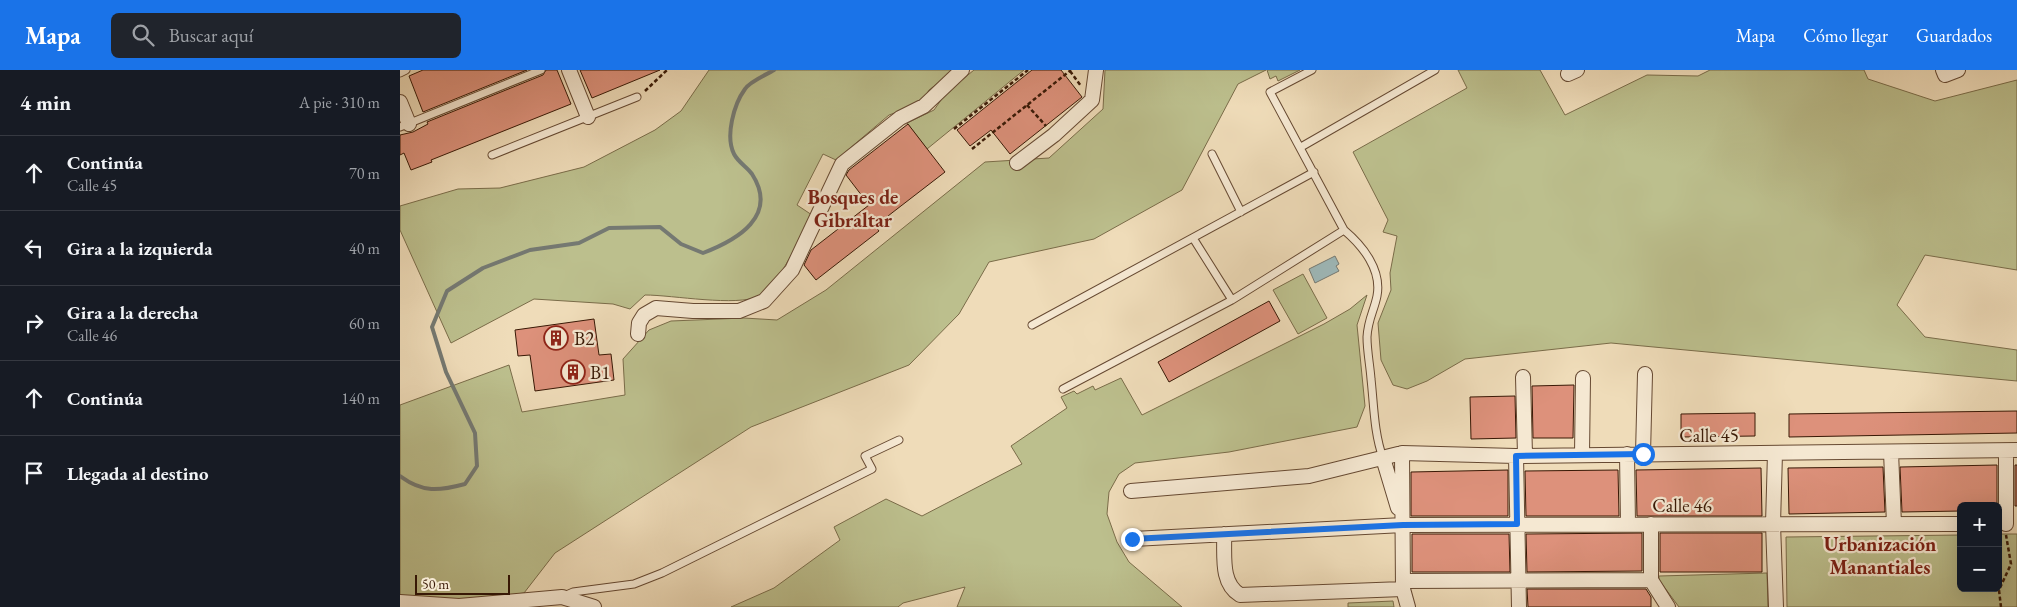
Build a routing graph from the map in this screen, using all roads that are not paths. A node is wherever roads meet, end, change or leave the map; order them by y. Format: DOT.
graph roads {
  1 [pos="406,70"];
  2 [pos="541,70"];
  3 [pos="569,70"];
  4 [pos="962,70"];
  5 [pos="1096,70"];
  6 [pos="1312,70"];
  7 [pos="1435,70"];
  8 [pos="1944,70"];
  9 [pos="1958,70"];
  10 [pos="400,72"];
  11 [pos="637,97"];
  12 [pos="400,102"];
  13 [pos="588,117"];
  14 [pos="404,125"];
  15 [pos="1301,147"];
  16 [pos="1212,154"];
  17 [pos="492,155"];
  18 [pos="1018,163"];
  19 [pos="1314,172"];
  20 [pos="1242,212"];
  21 [pos="1344,230"];
  22 [pos="1193,238"];
  23 [pos="1232,300"];
  24 [pos="1032,326"];
  25 [pos="638,334"];
  26 [pos="1645,374"];
  27 [pos="1523,377"];
  28 [pos="1583,378"];
  29 [pos="1063,389"];
  30 [pos="899,440"];
  31 [pos="2011,451"];
  32 [pos="1402,452"];
  33 [pos="1891,452"];
  34 [pos="1775,453"];
  35 [pos="1582,454"];
  36 [pos="1627,454"];
  37 [pos="1643,454"];
  38 [pos="1520,456"];
  39 [pos="1383,458"];
  40 [pos="1131,491"];
  41 [pos="1517,524"];
  42 [pos="1628,524"];
  43 [pos="1651,524"];
  44 [pos="1773,524"];
  45 [pos="1894,524"];
  46 [pos="1957,524"];
  47 [pos="2007,524"];
  48 [pos="1403,525"];
  49 [pos="1224,534"];
  50 [pos="1132,539"];
  51 [pos="1651,580"];
  52 [pos="1519,581"];
  53 [pos="1403,585"];
  54 [pos="562,597"];
  55 [pos="407,604"];
  56 [pos="459,606"];
  57 [pos="594,607"];
  58 [pos="1408,607"];
  59 [pos="1519,607"];
  60 [pos="1668,607"];
  61 [pos="1776,607"];
  1 -- 10 [label="lane"];
  2 -- 14 [label="lane"];
  3 -- 13 [label="street"];
  4 -- 25 [label="street"];
  5 -- 18 [label="street"];
  6 -- 15 [label="lane"];
  7 -- 15 [label="lane"];
  8 -- 9 [label="street"];
  11 -- 13 [label="lane"];
  12 -- 14 [label="street"];
  13 -- 17 [label="lane"];
  15 -- 19 [label="lane"];
  16 -- 20 [label="lane"];
  19 -- 20 [label="lane"];
  19 -- 21 [label="lane"];
  20 -- 22 [label="lane"];
  21 -- 23 [label="lane"];
  21 -- 39 [label="lane"];
  22 -- 23 [label="lane"];
  22 -- 24 [label="lane"];
  23 -- 29 [label="lane"];
  26 -- 37 [label="street"];
  27 -- 38 [label="street"];
  28 -- 35 [label="street"];
  30 -- 54 [label="lane"];
  31 -- 33 [label="street, Calle 45"];
  31 -- 47 [label="street"];
  32 -- 38 [label="street, Calle 45"];
  32 -- 39 [label="street, Calle 45"];
  32 -- 48 [label="street"];
  33 -- 34 [label="street, Calle 45"];
  33 -- 45 [label="street"];
  34 -- 37 [label="street, Calle 45"];
  34 -- 44 [label="street"];
  35 -- 36 [label="street, Calle 45"];
  35 -- 38 [label="street, Calle 45"];
  36 -- 37 [label="street, Calle 45"];
  36 -- 42 [label="street"];
  38 -- 41 [label="street"];
  39 -- 40 [label="street, Calle 45"];
  39 -- 48 [label="street"];
  41 -- 42 [label="street, Calle 46"];
  41 -- 48 [label="street, Calle 46"];
  41 -- 52 [label="street"];
  42 -- 43 [label="street, Calle 46"];
  43 -- 44 [label="street, Calle 46"];
  43 -- 51 [label="street"];
  44 -- 45 [label="street, Calle 46"];
  44 -- 61 [label="street"];
  45 -- 46 [label="street, Calle 46"];
  48 -- 49 [label="street, Calle 46"];
  48 -- 53 [label="street"];
  49 -- 50 [label="street, Calle 46"];
  49 -- 53 [label="street"];
  51 -- 52 [label="street"];
  51 -- 60 [label="street"];
  52 -- 53 [label="street"];
  52 -- 59 [label="street"];
  53 -- 58 [label="street"];
  54 -- 56 [label="street"];
  54 -- 57 [label="street"];
  55 -- 56 [label="street"];
}
